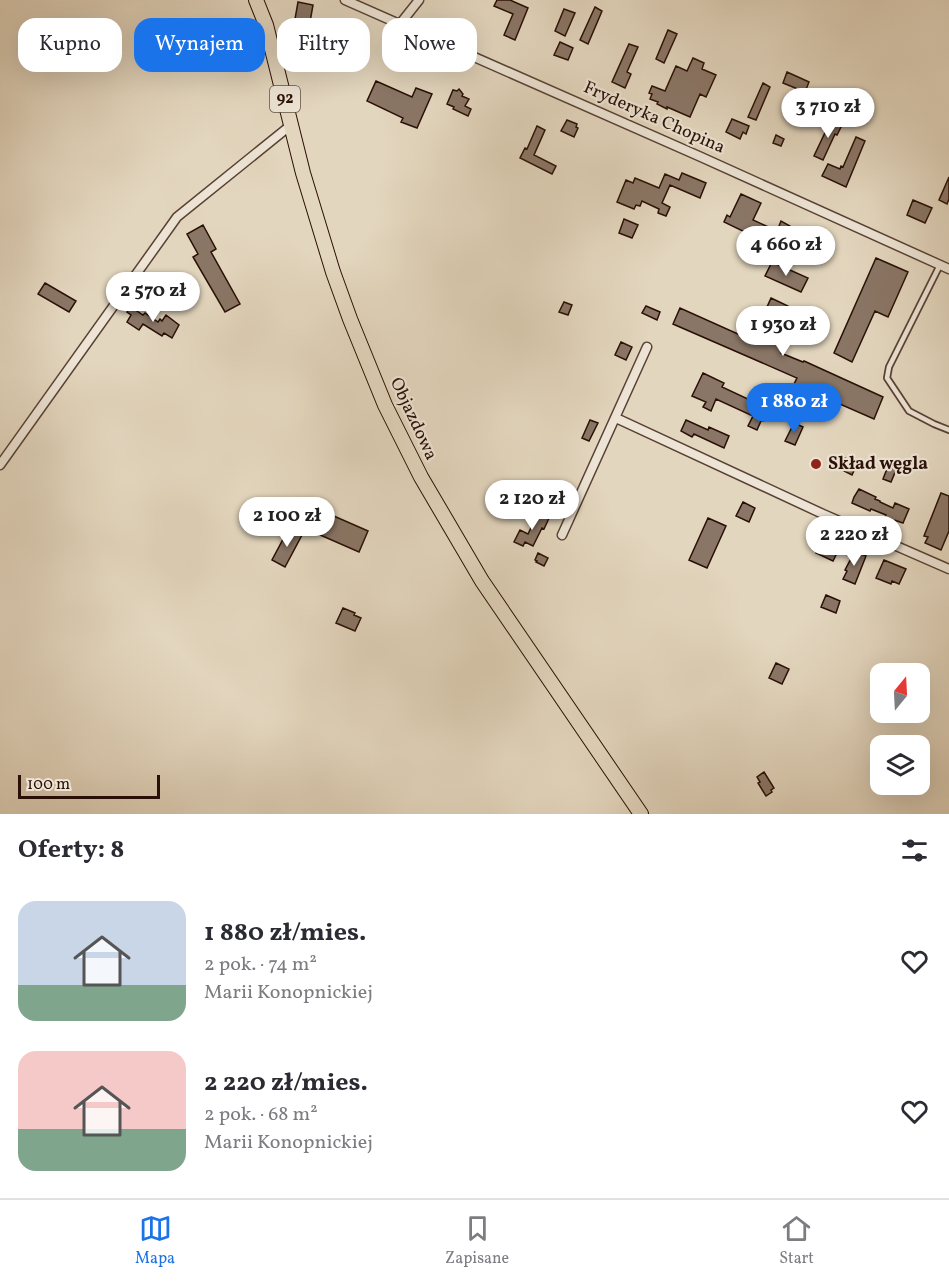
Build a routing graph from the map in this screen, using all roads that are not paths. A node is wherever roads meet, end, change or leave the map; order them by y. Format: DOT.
graph roads {
  1 [pos="256,0"];
  2 [pos="264,0"];
  3 [pos="345,0"];
  4 [pos="419,0"];
  5 [pos="386,18"];
  6 [pos="405,18"];
  7 [pos="266,25"];
  8 [pos="477,58"];
  9 [pos="291,125"];
  10 [pos="940,265"];
  11 [pos="949,269"];
  12 [pos="646,347"];
  13 [pos="616,418"];
  14 [pos="949,430"];
  15 [pos="0,465"];
  16 [pos="562,536"];
  17 [pos="949,569"];
  18 [pos="641,814"];
  1 -- 7 [label="main road, Objazdowa / 92"];
  2 -- 7 [label="main road, Objazdowa / 92"];
  3 -- 5 [label="street, Fryderyka Chopina"];
  4 -- 6 [label="street"];
  7 -- 9 [label="main road, Objazdowa / 92"];
  8 -- 10 [label="street, Fryderyka Chopina"];
  9 -- 15 [label="street"];
  9 -- 18 [label="main road, Objazdowa / 92"];
  10 -- 11 [label="street, Fryderyka Chopina"];
  10 -- 14 [label="lane"];
  12 -- 13 [label="street"];
  13 -- 16 [label="street"];
  13 -- 17 [label="street"];
}
